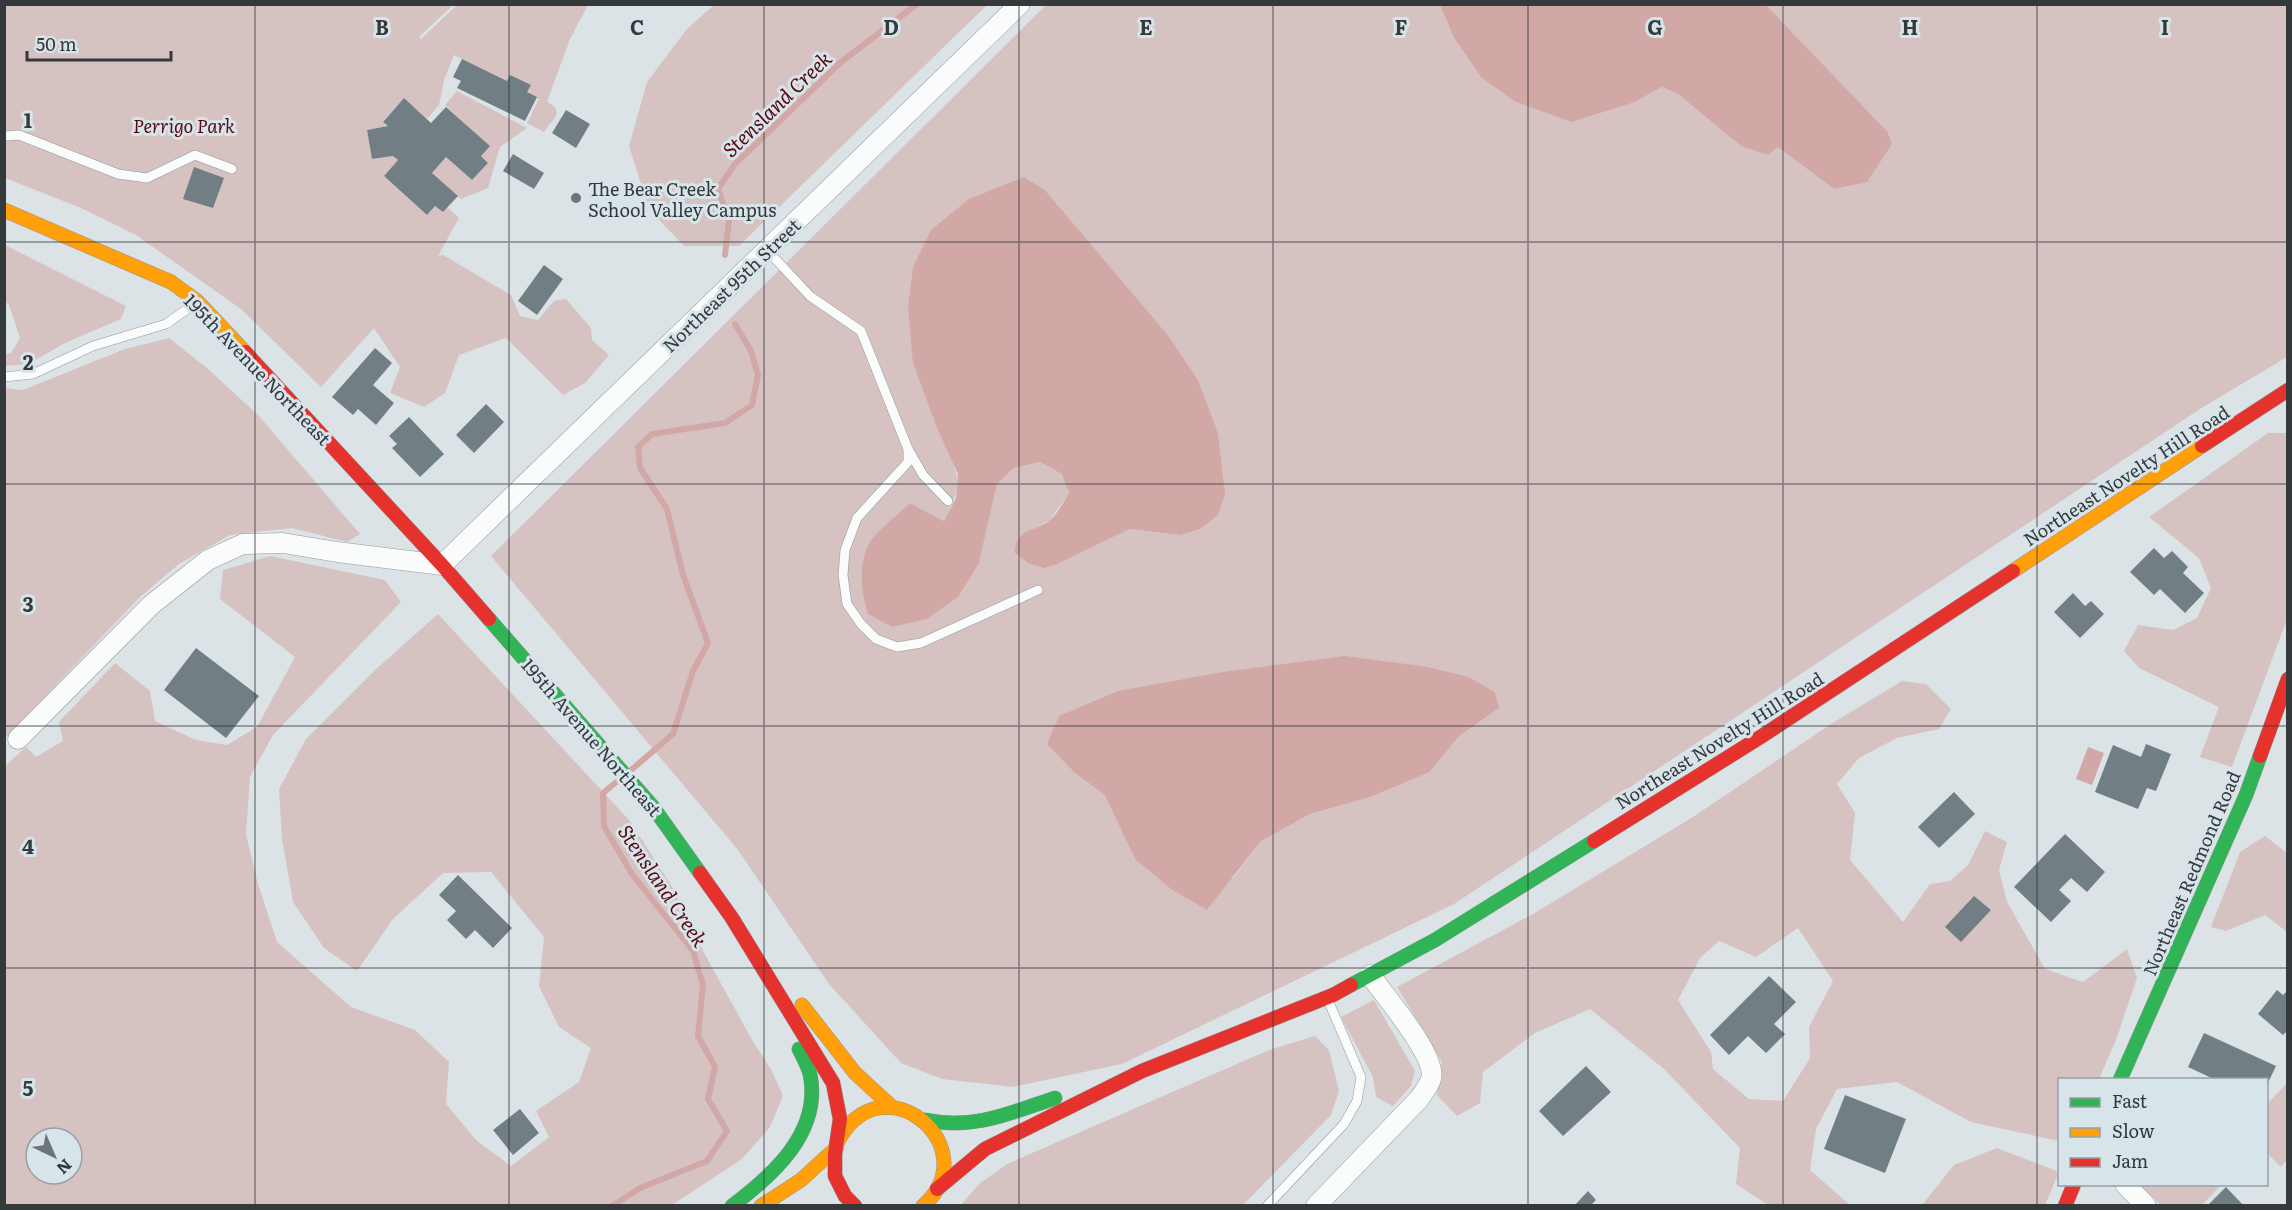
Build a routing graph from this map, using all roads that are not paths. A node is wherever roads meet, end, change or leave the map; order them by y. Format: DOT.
graph roads {
  1 [pos="1020,4"];
  2 [pos="4,136"];
  3 [pos="232,169"];
  4 [pos="4,210"];
  5 [pos="767,250"];
  6 [pos="198,301"];
  7 [pos="4,376"];
  8 [pos="2288,390"];
  9 [pos="908,449"];
  10 [pos="948,501"];
  11 [pos="442,565"];
  12 [pos="1038,590"];
  13 [pos="2288,679"];
  14 [pos="18,739"];
  15 [pos="732,918"];
  16 [pos="1370,975"];
  17 [pos="1327,998"];
  18 [pos="1142,1071"];
  19 [pos="2121,1078"];
  20 [pos="891,1106"];
  21 [pos="926,1120"];
  22 [pos="836,1145"];
  23 [pos="2074,1186"];
  24 [pos="2126,1186"];
  25 [pos="937,1190"];
  26 [pos="732,1206"];
  27 [pos="761,1206"];
  28 [pos="855,1206"];
  29 [pos="923,1206"];
  30 [pos="1267,1206"];
  31 [pos="1316,1206"];
  32 [pos="2065,1206"];
  33 [pos="2146,1206"];
  1 -- 5 [label="street, Northeast 95th Street"];
  2 -- 3 [label="lane"];
  4 -- 6 [label="street, 195th Avenue Northeast"];
  5 -- 9 [label="lane"];
  5 -- 11 [label="street, Northeast 95th Street"];
  6 -- 7 [label="lane"];
  6 -- 11 [label="street, 195th Avenue Northeast"];
  8 -- 16 [label="street, Northeast Novelty Hill Road"];
  9 -- 10 [label="lane"];
  9 -- 12 [label="lane"];
  11 -- 14 [label="street"];
  11 -- 15 [label="street, 195th Avenue Northeast"];
  13 -- 19 [label="street, Northeast Redmond Road"];
  15 -- 20 [label="street"];
  15 -- 22 [label="street"];
  15 -- 26 [label="street"];
  16 -- 17 [label="street, Northeast Novelty Hill Road"];
  16 -- 31 [label="street"];
  17 -- 18 [label="street, Northeast Novelty Hill Road"];
  17 -- 30 [label="lane"];
  18 -- 21 [label="street, Northeast Novelty Hill Road"];
  18 -- 25 [label="street, Northeast Novelty Hill Road"];
  20 -- 21 [label="street, Northeast Novelty Hill Road"];
  20 -- 22 [label="street"];
  21 -- 25 [label="street"];
  22 -- 27 [label="street"];
  22 -- 28 [label="street"];
  23 -- 32 [label="street"];
  24 -- 33 [label="street"];
  25 -- 29 [label="street, Northeast Novelty Hill Road"];
}
